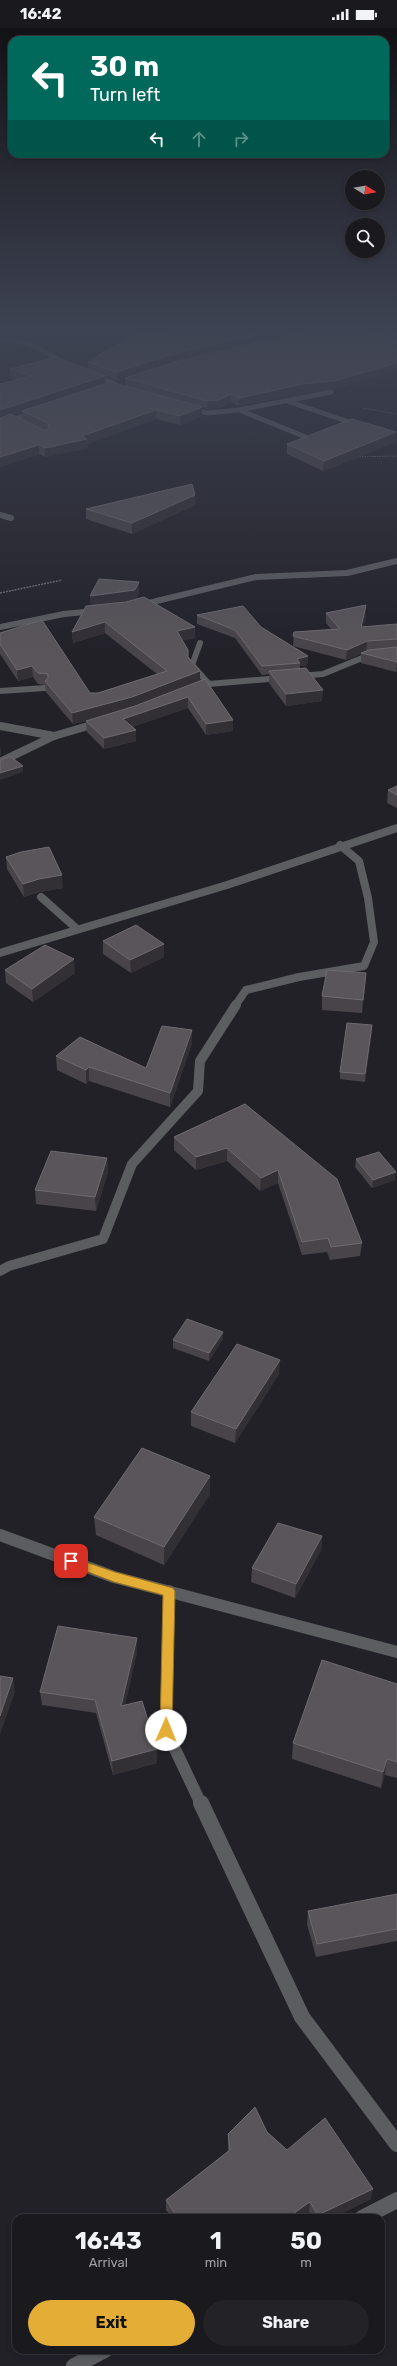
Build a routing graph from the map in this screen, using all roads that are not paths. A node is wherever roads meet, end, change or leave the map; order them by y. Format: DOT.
graph roads {
  1 [pos="0,515"];
  2 [pos="11,518"];
  3 [pos="397,561"];
  4 [pos="133,607"];
  5 [pos="103,610"];
  6 [pos="0,627"];
  7 [pos="200,644"];
  8 [pos="397,654"];
  9 [pos="209,684"];
  10 [pos="45,688"];
  11 [pos="0,691"];
  12 [pos="189,692"];
  13 [pos="105,722"];
  14 [pos="0,726"];
  15 [pos="54,736"];
  16 [pos="0,762"];
  17 [pos="397,828"];
  18 [pos="340,845"];
  19 [pos="41,897"];
  20 [pos="77,929"];
  21 [pos="0,954"];
  22 [pos="0,1271"];
  23 [pos="0,1535"];
  24 [pos="169,1591"];
  25 [pos="397,1652"];
  26 [pos="397,2144"];
  27 [pos="397,2200"];
  28 [pos="370,2214"];
  29 [pos="97,2354"];
  30 [pos="74,2366"];
  1 -- 2 [label="street"];
  3 -- 4 [label="street"];
  5 -- 6 [label="street"];
  7 -- 9 [label="street"];
  8 -- 9 [label="street"];
  9 -- 12 [label="street"];
  10 -- 11 [label="street"];
  13 -- 15 [label="street"];
  14 -- 15 [label="street"];
  15 -- 16 [label="street"];
  17 -- 18 [label="street"];
  18 -- 20 [label="street"];
  18 -- 22 [label="street"];
  19 -- 20 [label="street"];
  20 -- 21 [label="street"];
  23 -- 24 [label="street"];
  24 -- 25 [label="street"];
  24 -- 26 [label="street"];
  27 -- 28 [label="street"];
  29 -- 30 [label="street"];
}
